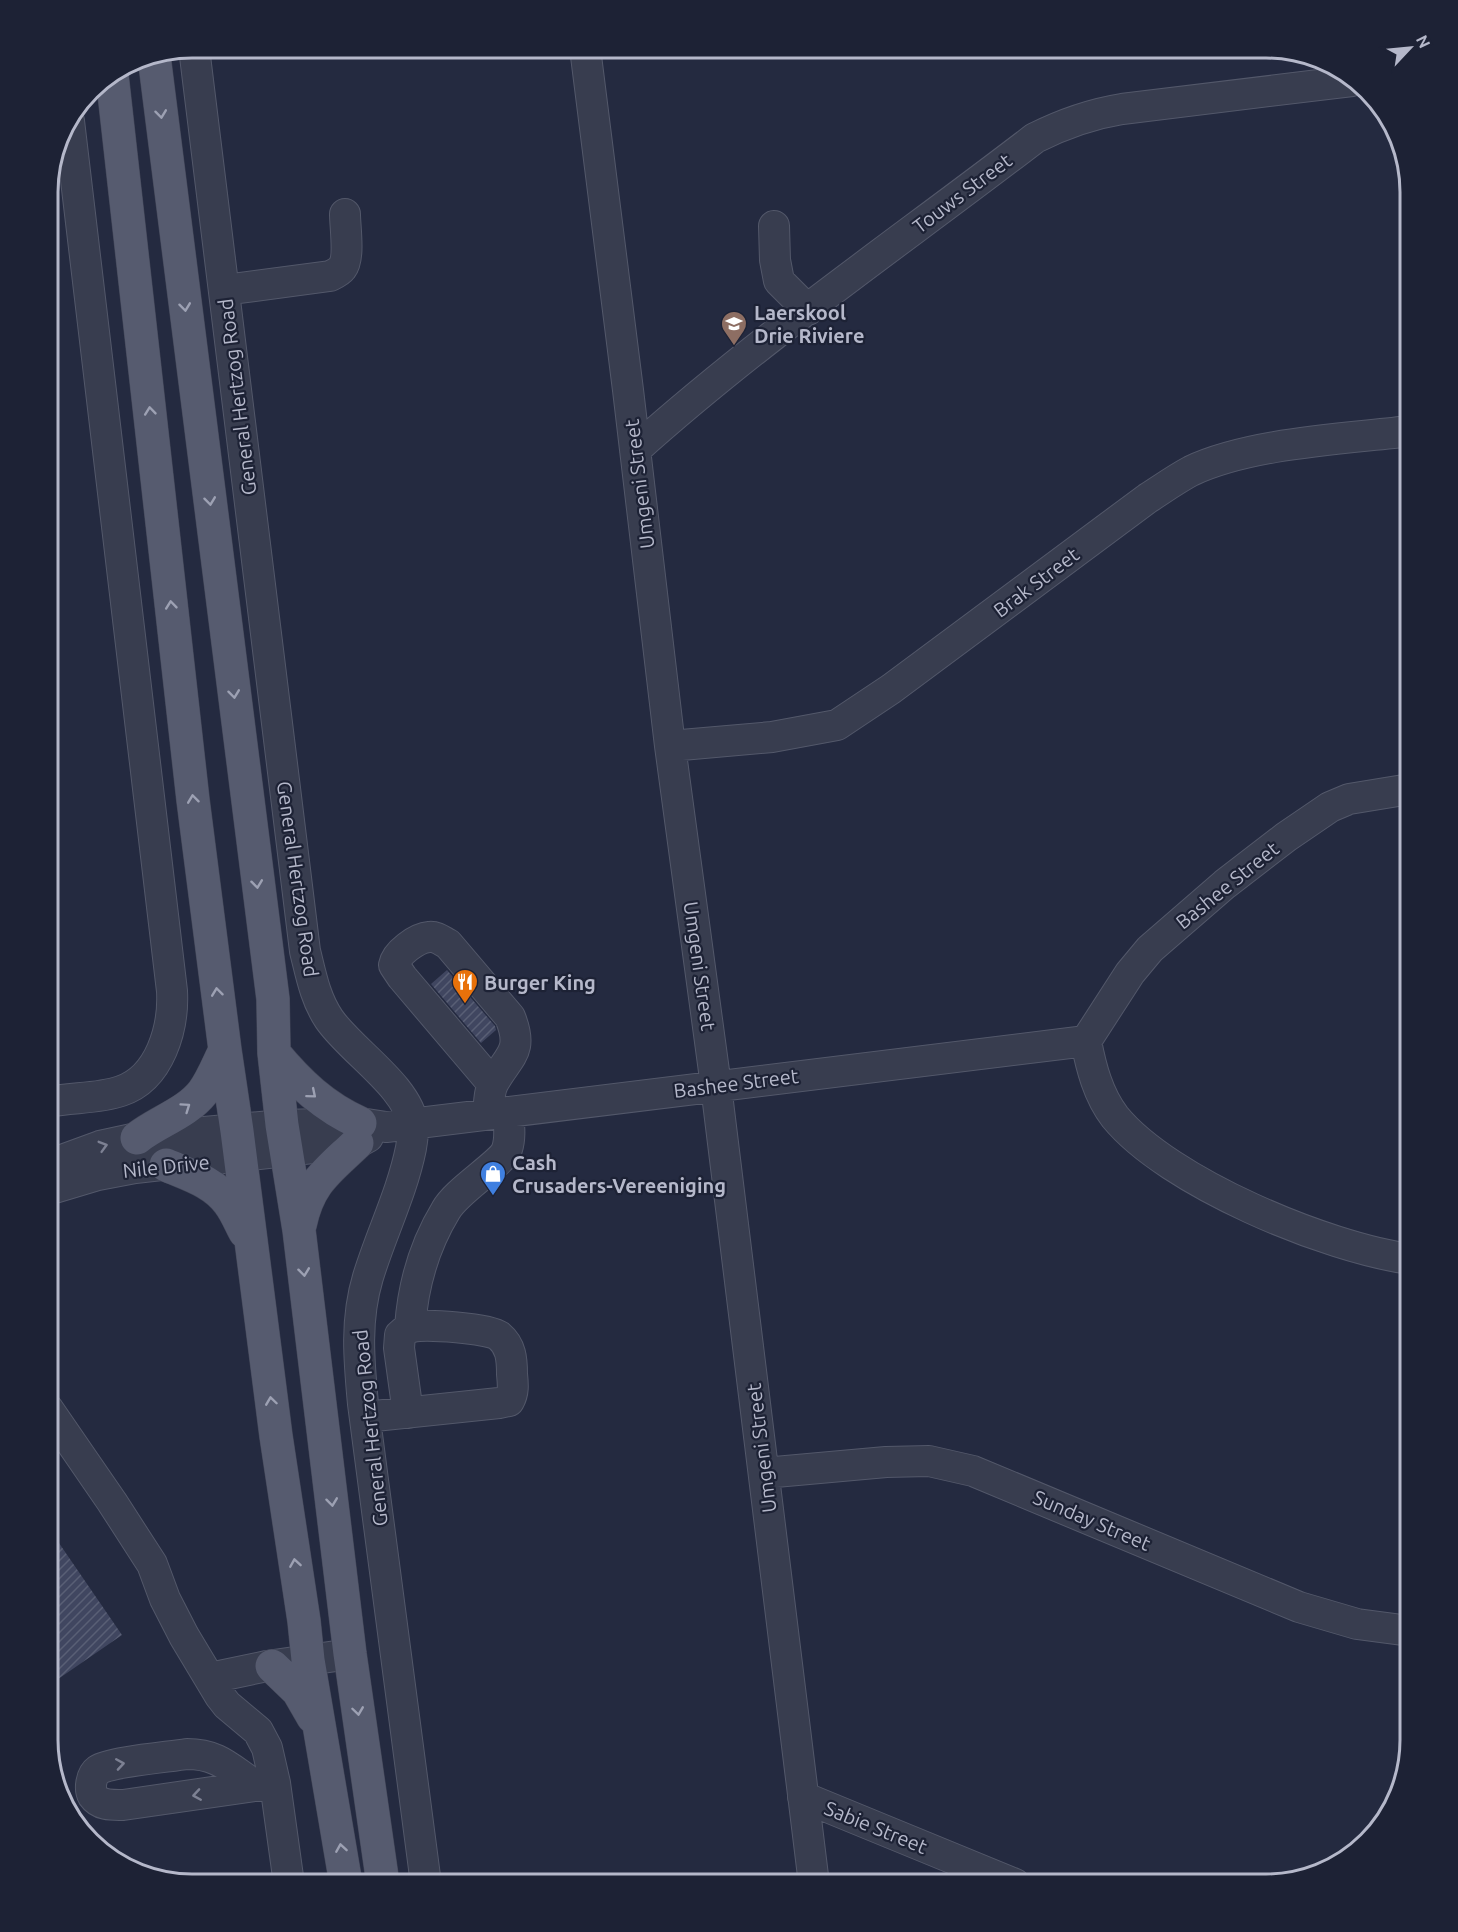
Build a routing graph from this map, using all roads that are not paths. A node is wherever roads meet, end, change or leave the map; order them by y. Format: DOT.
graph roads {
  1 [pos="195,58"];
  2 [pos="586,58"];
  3 [pos="155,64"];
  4 [pos="1341,82"];
  5 [pos="113,85"];
  6 [pos="69,141"];
  7 [pos="345,214"];
  8 [pos="774,226"];
  9 [pos="224,290"];
  10 [pos="808,310"];
  11 [pos="1400,432"];
  12 [pos="635,450"];
  13 [pos="670,746"];
  14 [pos="1400,791"];
  15 [pos="1086,1041"];
  16 [pos="225,1050"];
  17 [pos="274,1053"];
  18 [pos="492,1083"];
  19 [pos="716,1086"];
  20 [pos="58,1101"];
  21 [pos="498,1113"];
  22 [pos="379,1129"];
  23 [pos="137,1138"];
  24 [pos="285,1139"];
  25 [pos="238,1144"];
  26 [pos="58,1162"];
  27 [pos="166,1165"];
  28 [pos="58,1187"];
  29 [pos="299,1230"];
  30 [pos="252,1247"];
  31 [pos="1400,1256"];
  32 [pos="410,1327"];
  33 [pos="408,1413"];
  34 [pos="365,1417"];
  35 [pos="58,1424"];
  36 [pos="764,1473"];
  37 [pos="304,1621"];
  38 [pos="1400,1630"];
  39 [pos="350,1654"];
  40 [pos="308,1660"];
  41 [pos="270,1666"];
  42 [pos="210,1678"];
  43 [pos="319,1726"];
  44 [pos="803,1797"];
  45 [pos="287,1874"];
  46 [pos="344,1874"];
  47 [pos="382,1874"];
  48 [pos="425,1874"];
  49 [pos="813,1874"];
  50 [pos="991,1874"];
  1 -- 9 [label="street, General Hertzog Road"];
  2 -- 12 [label="street, Umgeni Street"];
  3 -- 17 [label="main road, General Hertzog Road, one-way"];
  4 -- 10 [label="street, Touws Street"];
  16 -- 5 [label="main road, one-way"];
  6 -- 20 [label="street"];
  7 -- 9 [label="street"];
  8 -- 10 [label="street"];
  9 -- 22 [label="street, General Hertzog Road"];
  10 -- 12 [label="street, Touws Street"];
  11 -- 13 [label="street, Brak Street"];
  12 -- 13 [label="street, Umgeni Street"];
  13 -- 19 [label="street, Umgeni Street"];
  14 -- 15 [label="street, Bashee Street"];
  15 -- 19 [label="street, Bashee Street"];
  15 -- 31 [label="street"];
  23 -- 16 [label="main road, one-way"];
  16 -- 25 [label="main road"];
  17 -- 22 [label="main road, one-way"];
  17 -- 24 [label="main road, General Hertzog Road"];
  18 -- 18 [label="street"];
  18 -- 21 [label="street"];
  19 -- 21 [label="street, Bashee Street"];
  19 -- 36 [label="street, Umgeni Street"];
  21 -- 22 [label="street, Bashee Street"];
  21 -- 32 [label="street"];
  22 -- 24 [label="street, Bashee Street"];
  22 -- 29 [label="main road"];
  22 -- 34 [label="street, General Hertzog Road"];
  23 -- 25 [label="street, Nile Drive"];
  26 -- 23 [label="street, Nile Drive, one-way"];
  24 -- 25 [label="street, Nile Drive"];
  24 -- 29 [label="main road, General Hertzog Road"];
  25 -- 27 [label="street, Nile Drive"];
  25 -- 30 [label="main road"];
  27 -- 28 [label="street, Nile Drive"];
  27 -- 30 [label="main road"];
  29 -- 39 [label="main road, General Hertzog Road, one-way"];
  37 -- 30 [label="main road, one-way"];
  32 -- 33 [label="street"];
  32 -- 33 [label="street"];
  33 -- 34 [label="street"];
  34 -- 48 [label="street, General Hertzog Road"];
  35 -- 42 [label="street"];
  36 -- 38 [label="street, Sunday Street"];
  36 -- 44 [label="street, Umgeni Street"];
  37 -- 40 [label="main road"];
  37 -- 41 [label="main road"];
  39 -- 40 [label="street"];
  39 -- 47 [label="main road, General Hertzog Road, one-way"];
  40 -- 41 [label="street"];
  40 -- 43 [label="main road"];
  41 -- 42 [label="street"];
  41 -- 43 [label="main road"];
  42 -- 45 [label="street"];
  46 -- 43 [label="main road, one-way"];
  44 -- 49 [label="street, Umgeni Street"];
  44 -- 50 [label="street, Sabie Street"];
}
